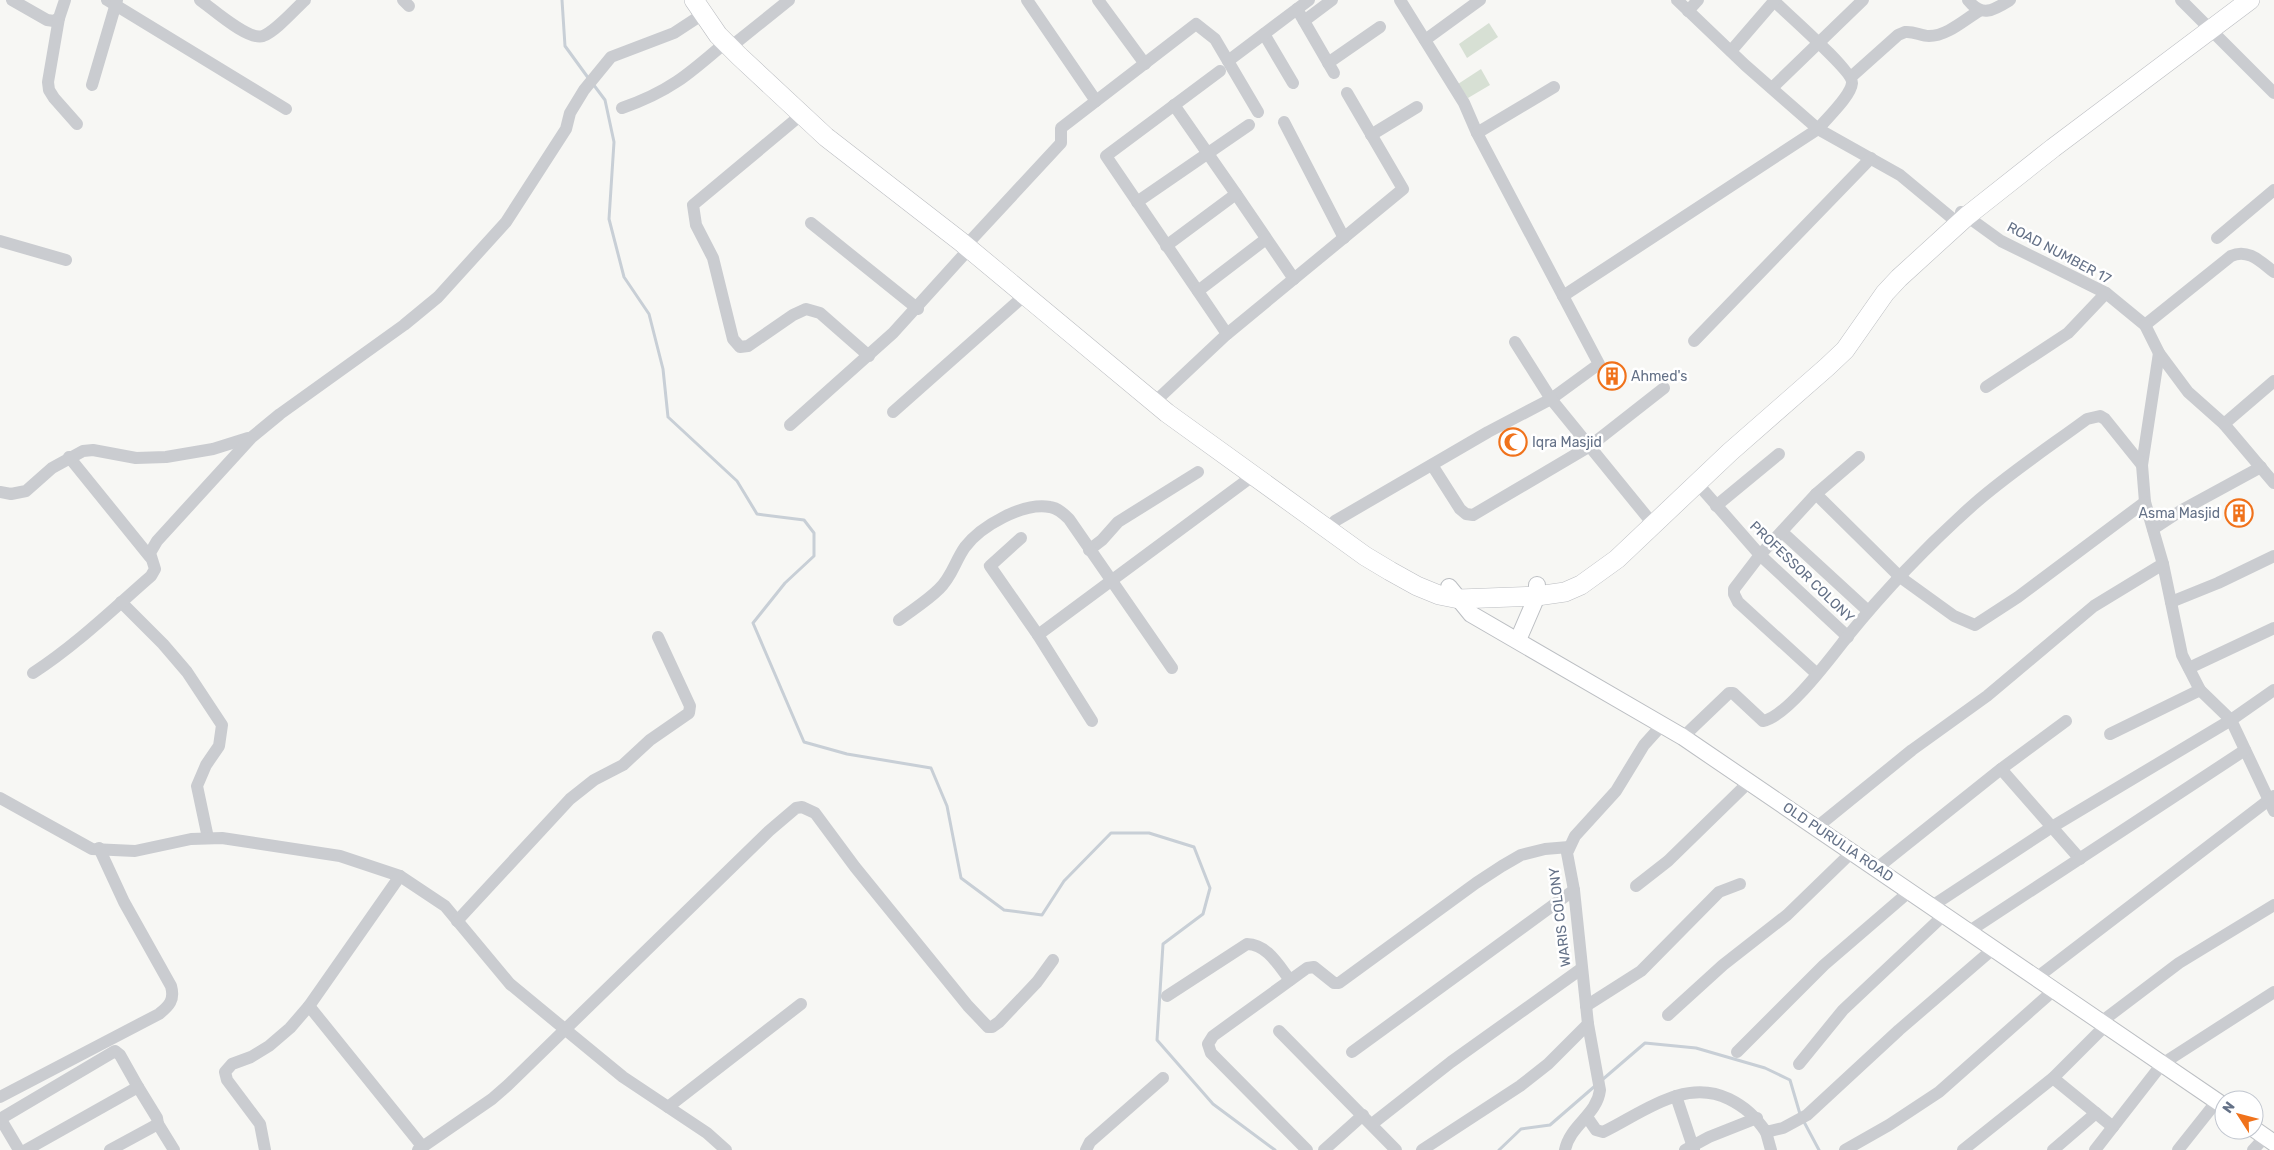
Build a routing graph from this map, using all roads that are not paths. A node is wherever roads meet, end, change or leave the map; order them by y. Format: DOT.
graph roads {
  1 [pos="12,0"];
  2 [pos="65,0"];
  3 [pos="200,0"];
  4 [pos="305,0"];
  5 [pos="789,0"];
  6 [pos="1027,0"];
  7 [pos="1098,0"];
  8 [pos="1309,0"];
  9 [pos="1332,0"];
  10 [pos="1480,0"];
  11 [pos="1677,0"];
  12 [pos="1698,0"];
  13 [pos="1774,0"];
  14 [pos="1863,0"];
  15 [pos="1968,0"];
  16 [pos="2010,0"];
  17 [pos="2181,0"];
  18 [pos="2238,0"];
  19 [pos="2250,0"];
  20 [pos="113,1"];
  21 [pos="1401,1"];
  22 [pos="701,5"];
  23 [pos="1297,9"];
  24 [pos="1688,10"];
  25 [pos="1979,11"];
  26 [pos="59,18"];
  27 [pos="1304,21"];
  28 [pos="1380,27"];
  29 [pos="2208,27"];
  30 [pos="1264,34"];
  31 [pos="1425,40"];
  32 [pos="732,42"];
  33 [pos="1818,43"];
  34 [pos="1731,51"];
  35 [pos="1145,64"];
  36 [pos="1224,66"];
  37 [pos="1851,77"];
  38 [pos="1293,83"];
  39 [pos="92,85"];
  40 [pos="1554,87"];
  41 [pos="1772,88"];
  42 [pos="1347,93"];
  43 [pos="2274,93"];
  44 [pos="1096,101"];
  45 [pos="1174,105"];
  46 [pos="1417,107"];
  47 [pos="622,108"];
  48 [pos="286,109"];
  49 [pos="1258,112"];
  50 [pos="801,115"];
  51 [pos="1284,122"];
  52 [pos="77,124"];
  53 [pos="1249,125"];
  54 [pos="1818,129"];
  55 [pos="1477,133"];
  56 [pos="1371,135"];
  57 [pos="1207,153"];
  58 [pos="1871,158"];
  59 [pos="2274,190"];
  60 [pos="1236,194"];
  61 [pos="1137,202"];
  62 [pos="1960,216"];
  63 [pos="811,222"];
  64 [pos="1344,238"];
  65 [pos="2217,238"];
  66 [pos="1266,239"];
  67 [pos="0,241"];
  68 [pos="971,244"];
  69 [pos="1166,246"];
  70 [pos="66,260"];
  71 [pos="2274,272"];
  72 [pos="1294,279"];
  73 [pos="1198,291"];
  74 [pos="2106,293"];
  75 [pos="1025,295"];
  76 [pos="1563,296"];
  77 [pos="918,308"];
  78 [pos="2145,325"];
  79 [pos="1227,334"];
  80 [pos="1694,341"];
  81 [pos="1515,342"];
  82 [pos="2159,352"];
  83 [pos="869,356"];
  84 [pos="2274,381"];
  85 [pos="1986,387"];
  86 [pos="1664,388"];
  87 [pos="1161,396"];
  88 [pos="1551,400"];
  89 [pos="893,412"];
  90 [pos="2224,424"];
  91 [pos="790,425"];
  92 [pos="252,437"];
  93 [pos="1590,446"];
  94 [pos="1779,454"];
  95 [pos="69,457"];
  96 [pos="1859,457"];
  97 [pos="1432,464"];
  98 [pos="2142,465"];
  99 [pos="2261,467"];
  100 [pos="1198,472"];
  101 [pos="1254,475"];
  102 [pos="2274,482"];
  103 [pos="1697,484"];
  104 [pos="0,492"];
  105 [pos="1816,494"];
  106 [pos="2145,502"];
  107 [pos="1716,506"];
  108 [pos="1648,518"];
  109 [pos="1335,521"];
  110 [pos="2153,529"];
  111 [pos="1782,532"];
  112 [pos="1021,538"];
  113 [pos="1089,550"];
  114 [pos="1760,554"];
  115 [pos="2274,556"];
  116 [pos="150,557"];
  117 [pos="2163,564"];
  118 [pos="1900,577"];
  119 [pos="1110,582"];
  120 [pos="1537,591"];
  121 [pos="1454,593"];
  122 [pos="121,602"];
  123 [pos="2171,602"];
  124 [pos="1868,611"];
  125 [pos="899,620"];
  126 [pos="2274,628"];
  127 [pos="1038,635"];
  128 [pos="1848,636"];
  129 [pos="658,637"];
  130 [pos="1518,640"];
  131 [pos="1172,668"];
  132 [pos="2188,668"];
  133 [pos="33,673"];
  134 [pos="1817,674"];
  135 [pos="2200,690"];
  136 [pos="2274,690"];
  137 [pos="2231,720"];
  138 [pos="1092,721"];
  139 [pos="2066,721"];
  140 [pos="1662,725"];
  141 [pos="2110,734"];
  142 [pos="1683,737"];
  143 [pos="2245,750"];
  144 [pos="2001,769"];
  145 [pos="1749,782"];
  146 [pos="0,798"];
  147 [pos="2272,803"];
  148 [pos="1817,827"];
  149 [pos="2052,827"];
  150 [pos="208,838"];
  151 [pos="1569,846"];
  152 [pos="99,848"];
  153 [pos="1852,852"];
  154 [pos="2080,859"];
  155 [pos="1878,868"];
  156 [pos="400,876"];
  157 [pos="1740,884"];
  158 [pos="1636,886"];
  159 [pos="1574,890"];
  160 [pos="1910,891"];
  161 [pos="2274,905"];
  162 [pos="1938,911"];
  163 [pos="457,921"];
  164 [pos="1968,932"];
  165 [pos="1993,949"];
  166 [pos="1053,960"];
  167 [pos="1581,969"];
  168 [pos="2035,978"];
  169 [pos="1290,980"];
  170 [pos="2054,991"];
  171 [pos="2274,992"];
  172 [pos="1166,996"];
  173 [pos="801,1004"];
  174 [pos="309,1006"];
  175 [pos="1586,1006"];
  176 [pos="1668,1015"];
  177 [pos="1588,1024"];
  178 [pos="2103,1024"];
  179 [pos="565,1029"];
  180 [pos="1279,1031"];
  181 [pos="1352,1052"];
  182 [pos="1737,1052"];
  183 [pos="1799,1064"];
  184 [pos="2162,1064"];
  185 [pos="1163,1078"];
  186 [pos="2053,1078"];
  187 [pos="138,1087"];
  188 [pos="1676,1096"];
  189 [pos="0,1097"];
  190 [pos="2214,1099"];
  191 [pos="0,1102"];
  192 [pos="668,1107"];
  193 [pos="2214,1111"];
  194 [pos="2096,1113"];
  195 [pos="1587,1117"];
  196 [pos="1757,1118"];
  197 [pos="0,1119"];
  198 [pos="1368,1120"];
  199 [pos="158,1124"];
  200 [pos="2113,1127"];
  201 [pos="1766,1132"];
  202 [pos="2261,1140"];
  203 [pos="118,1148"];
  204 [pos="420,1148"];
  205 [pos="1691,1148"];
  206 [pos="18,1150"];
  207 [pos="26,1150"];
  208 [pos="174,1150"];
  209 [pos="265,1150"];
  210 [pos="726,1150"];
  211 [pos="1086,1150"];
  212 [pos="1307,1150"];
  213 [pos="1324,1150"];
  214 [pos="1396,1150"];
  215 [pos="1422,1150"];
  216 [pos="1565,1150"];
  217 [pos="1771,1150"];
  218 [pos="1845,1150"];
  219 [pos="1963,1150"];
  220 [pos="2053,1150"];
  221 [pos="2095,1150"];
  222 [pos="2178,1150"];
  223 [pos="2253,1150"];
  1 -- 26 [label="street"];
  2 -- 26 [label="street"];
  3 -- 4 [label="street"];
  5 -- 32 [label="street"];
  6 -- 44 [label="street"];
  7 -- 35 [label="street"];
  8 -- 23 [label="street"];
  9 -- 27 [label="street"];
  10 -- 31 [label="street"];
  11 -- 24 [label="street, ROAD NUMBER 17"];
  12 -- 24 [label="street"];
  13 -- 33 [label="street"];
  13 -- 34 [label="street"];
  14 -- 33 [label="street"];
  15 -- 25 [label="street"];
  16 -- 25 [label="street"];
  17 -- 29 [label="street"];
  18 -- 29 [label="highway"];
  19 -- 29 [label="highway"];
  20 -- 39 [label="street"];
  20 -- 48 [label="street"];
  21 -- 31 [label="street"];
  22 -- 32 [label="highway"];
  22 -- 92 [label="street"];
  23 -- 27 [label="street"];
  23 -- 30 [label="street"];
  24 -- 34 [label="street, ROAD NUMBER 17"];
  25 -- 37 [label="street"];
  26 -- 52 [label="street"];
  27 -- 28 [label="street"];
  29 -- 43 [label="street"];
  29 -- 62 [label="highway"];
  30 -- 36 [label="street"];
  30 -- 38 [label="street"];
  31 -- 55 [label="street"];
  32 -- 47 [label="street"];
  32 -- 50 [label="highway"];
  32 -- 68 [label="highway"];
  33 -- 37 [label="street"];
  33 -- 41 [label="street"];
  34 -- 41 [label="street, ROAD NUMBER 17"];
  35 -- 36 [label="street"];
  35 -- 44 [label="street"];
  36 -- 45 [label="street"];
  36 -- 49 [label="street"];
  37 -- 54 [label="street"];
  40 -- 55 [label="street"];
  41 -- 54 [label="street, ROAD NUMBER 17"];
  42 -- 56 [label="street"];
  44 -- 68 [label="street"];
  45 -- 57 [label="street"];
  45 -- 61 [label="street"];
  46 -- 56 [label="street"];
  50 -- 68 [label="highway"];
  50 -- 83 [label="street"];
  51 -- 64 [label="street"];
  53 -- 57 [label="street"];
  54 -- 58 [label="street, ROAD NUMBER 17"];
  54 -- 76 [label="street"];
  55 -- 76 [label="street"];
  56 -- 64 [label="street"];
  57 -- 60 [label="street"];
  57 -- 61 [label="street"];
  58 -- 62 [label="street, ROAD NUMBER 17"];
  58 -- 80 [label="street"];
  59 -- 65 [label="street"];
  60 -- 66 [label="street"];
  60 -- 69 [label="street"];
  61 -- 69 [label="street"];
  62 -- 74 [label="street, ROAD NUMBER 17"];
  62 -- 103 [label="highway"];
  62 -- 108 [label="highway"];
  63 -- 77 [label="street"];
  64 -- 72 [label="street"];
  66 -- 72 [label="street"];
  66 -- 73 [label="street"];
  67 -- 70 [label="street"];
  68 -- 75 [label="highway"];
  68 -- 77 [label="street"];
  68 -- 87 [label="highway"];
  69 -- 73 [label="street"];
  71 -- 78 [label="street"];
  72 -- 79 [label="street"];
  73 -- 79 [label="street"];
  74 -- 78 [label="street, ROAD NUMBER 17"];
  74 -- 85 [label="street"];
  75 -- 89 [label="street"];
  75 -- 101 [label="highway"];
  76 -- 88 [label="street"];
  77 -- 83 [label="street"];
  78 -- 82 [label="street, ROAD NUMBER 17"];
  79 -- 87 [label="street"];
  81 -- 88 [label="street"];
  82 -- 90 [label="street, ROAD NUMBER 17"];
  82 -- 98 [label="street"];
  83 -- 91 [label="street"];
  84 -- 90 [label="street"];
  86 -- 93 [label="street"];
  87 -- 109 [label="highway"];
  88 -- 93 [label="street"];
  88 -- 97 [label="street"];
  90 -- 99 [label="street, ROAD NUMBER 17"];
  92 -- 95 [label="street"];
  92 -- 116 [label="street"];
  93 -- 97 [label="street"];
  93 -- 108 [label="street"];
  94 -- 107 [label="street"];
  95 -- 104 [label="street"];
  95 -- 116 [label="street"];
  96 -- 105 [label="street"];
  97 -- 109 [label="street"];
  98 -- 106 [label="street"];
  98 -- 118 [label="street"];
  99 -- 102 [label="street, ROAD NUMBER 17"];
  99 -- 110 [label="street"];
  100 -- 113 [label="street"];
  101 -- 119 [label="street"];
  101 -- 121 [label="highway"];
  103 -- 107 [label="street, PROFESSOR COLONY"];
  103 -- 120 [label="highway"];
  105 -- 111 [label="street"];
  105 -- 118 [label="street"];
  106 -- 110 [label="street"];
  106 -- 118 [label="street"];
  107 -- 114 [label="street, PROFESSOR COLONY"];
  108 -- 120 [label="highway"];
  109 -- 121 [label="highway"];
  110 -- 117 [label="street"];
  111 -- 114 [label="street"];
  111 -- 124 [label="street"];
  112 -- 127 [label="street"];
  113 -- 119 [label="street"];
  113 -- 125 [label="street"];
  114 -- 128 [label="street, PROFESSOR COLONY"];
  114 -- 134 [label="street"];
  115 -- 123 [label="street"];
  116 -- 122 [label="street"];
  117 -- 123 [label="street"];
  117 -- 148 [label="street"];
  118 -- 124 [label="street"];
  119 -- 127 [label="street"];
  119 -- 131 [label="street"];
  120 -- 121 [label="highway"];
  120 -- 130 [label="main road"];
  121 -- 130 [label="main road, OLD PURULIA ROAD"];
  122 -- 133 [label="street"];
  122 -- 150 [label="street"];
  123 -- 132 [label="street"];
  124 -- 128 [label="street"];
  126 -- 132 [label="street"];
  127 -- 138 [label="street"];
  128 -- 134 [label="street"];
  129 -- 163 [label="street"];
  130 -- 140 [label="main road, OLD PURULIA ROAD"];
  132 -- 135 [label="street"];
  134 -- 142 [label="street"];
  135 -- 137 [label="street"];
  135 -- 141 [label="street"];
  136 -- 137 [label="street"];
  137 -- 143 [label="street"];
  137 -- 149 [label="street"];
  139 -- 144 [label="street"];
  140 -- 142 [label="main road, OLD PURULIA ROAD"];
  140 -- 151 [label="street"];
  142 -- 145 [label="main road, OLD PURULIA ROAD"];
  143 -- 147 [label="street"];
  143 -- 154 [label="street"];
  144 -- 149 [label="street"];
  144 -- 155 [label="street"];
  145 -- 148 [label="main road, OLD PURULIA ROAD"];
  145 -- 158 [label="street"];
  146 -- 152 [label="street"];
  147 -- 168 [label="street"];
  148 -- 153 [label="main road, OLD PURULIA ROAD"];
  149 -- 154 [label="street"];
  149 -- 162 [label="street"];
  150 -- 152 [label="street"];
  150 -- 156 [label="street"];
  151 -- 159 [label="street, WARIS COLONY"];
  151 -- 169 [label="street"];
  152 -- 189 [label="street"];
  153 -- 155 [label="main road, OLD PURULIA ROAD"];
  153 -- 176 [label="street"];
  154 -- 164 [label="street"];
  155 -- 160 [label="main road, OLD PURULIA ROAD"];
  156 -- 163 [label="street"];
  156 -- 174 [label="street"];
  157 -- 175 [label="street"];
  159 -- 167 [label="street, WARIS COLONY"];
  159 -- 181 [label="street"];
  160 -- 162 [label="main road, OLD PURULIA ROAD"];
  160 -- 182 [label="street"];
  161 -- 178 [label="street"];
  162 -- 164 [label="main road, OLD PURULIA ROAD"];
  162 -- 183 [label="street"];
  163 -- 179 [label="street"];
  164 -- 165 [label="main road, OLD PURULIA ROAD"];
  165 -- 168 [label="main road, OLD PURULIA ROAD"];
  165 -- 201 [label="street"];
  166 -- 179 [label="street"];
  167 -- 175 [label="street, WARIS COLONY"];
  167 -- 198 [label="street"];
  168 -- 170 [label="main road, OLD PURULIA ROAD"];
  169 -- 172 [label="street"];
  169 -- 212 [label="street"];
  170 -- 178 [label="main road, OLD PURULIA ROAD"];
  170 -- 218 [label="street"];
  171 -- 184 [label="street"];
  173 -- 192 [label="street"];
  174 -- 204 [label="street"];
  174 -- 209 [label="street"];
  175 -- 177 [label="street, WARIS COLONY"];
  177 -- 195 [label="street, WARIS COLONY"];
  177 -- 215 [label="street"];
  178 -- 184 [label="main road, OLD PURULIA ROAD"];
  178 -- 186 [label="street"];
  179 -- 192 [label="street"];
  179 -- 204 [label="street"];
  180 -- 198 [label="street"];
  184 -- 190 [label="main road, OLD PURULIA ROAD"];
  184 -- 200 [label="street"];
  185 -- 211 [label="street"];
  186 -- 194 [label="street"];
  186 -- 219 [label="street"];
  187 -- 197 [label="street"];
  187 -- 199 [label="street"];
  187 -- 207 [label="street"];
  188 -- 195 [label="street"];
  188 -- 196 [label="street"];
  188 -- 205 [label="street"];
  191 -- 197 [label="street"];
  192 -- 210 [label="street"];
  193 -- 222 [label="street"];
  194 -- 200 [label="street"];
  194 -- 220 [label="street"];
  195 -- 216 [label="street"];
  196 -- 201 [label="street"];
  196 -- 205 [label="street"];
  197 -- 206 [label="street"];
  198 -- 213 [label="street"];
  198 -- 214 [label="street"];
  199 -- 203 [label="street"];
  199 -- 208 [label="street"];
  200 -- 221 [label="street"];
  201 -- 217 [label="street"];
  202 -- 223 [label="street"];
}
